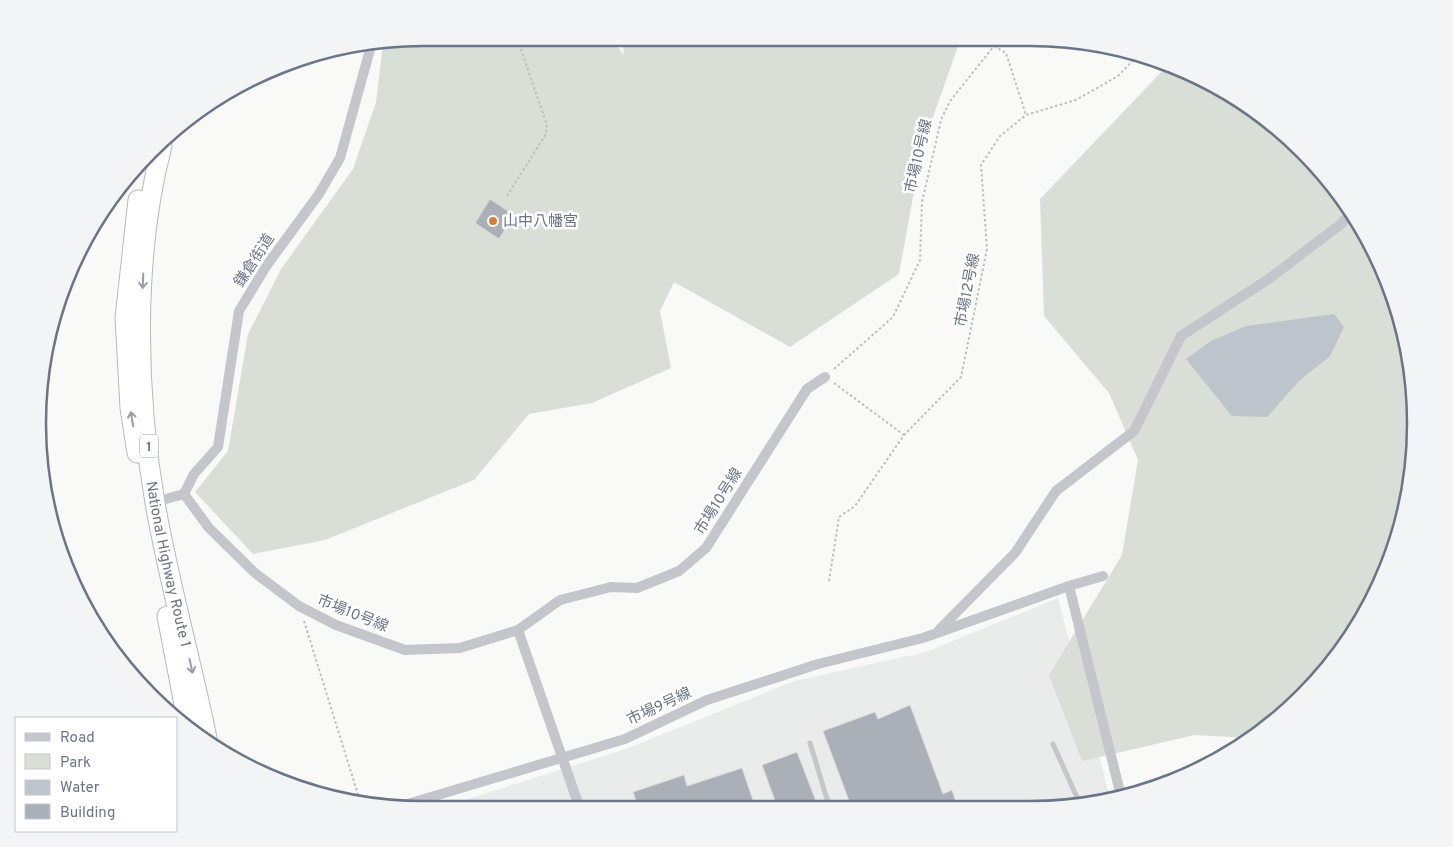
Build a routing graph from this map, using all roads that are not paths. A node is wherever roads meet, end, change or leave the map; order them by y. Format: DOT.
graph roads {
  1 [pos="370,50"];
  2 [pos="161,154"];
  3 [pos="144,171"];
  4 [pos="1346,219"];
  5 [pos="825,377"];
  6 [pos="184,494"];
  7 [pos="155,502"];
  8 [pos="1103,576"];
  9 [pos="1069,586"];
  10 [pos="518,630"];
  11 [pos="937,632"];
  12 [pos="186,717"];
  13 [pos="205,731"];
  14 [pos="810,743"];
  15 [pos="1053,744"];
  16 [pos="562,756"];
  17 [pos="1119,790"];
  18 [pos="1077,798"];
  19 [pos="417,801"];
  20 [pos="577,801"];
  21 [pos="828,801"];
  1 -- 6 [label="street, 鎌倉街道"];
  2 -- 7 [label="highway, National Highway Route 1 / 1, one-way"];
  12 -- 3 [label="highway, National Highway Route 1 / 1, one-way"];
  4 -- 11 [label="street"];
  5 -- 10 [label="street, 市場10号線"];
  6 -- 7 [label="street"];
  6 -- 10 [label="street, 市場10号線"];
  7 -- 13 [label="highway, National Highway Route 1 / 1, one-way"];
  8 -- 9 [label="street, 市場9号線"];
  9 -- 11 [label="street, 市場9号線"];
  9 -- 17 [label="street"];
  10 -- 16 [label="street"];
  11 -- 16 [label="street, 市場9号線"];
  14 -- 21 [label="lane"];
  15 -- 18 [label="lane"];
  16 -- 19 [label="street, 市場9号線"];
  16 -- 20 [label="street"];
}
